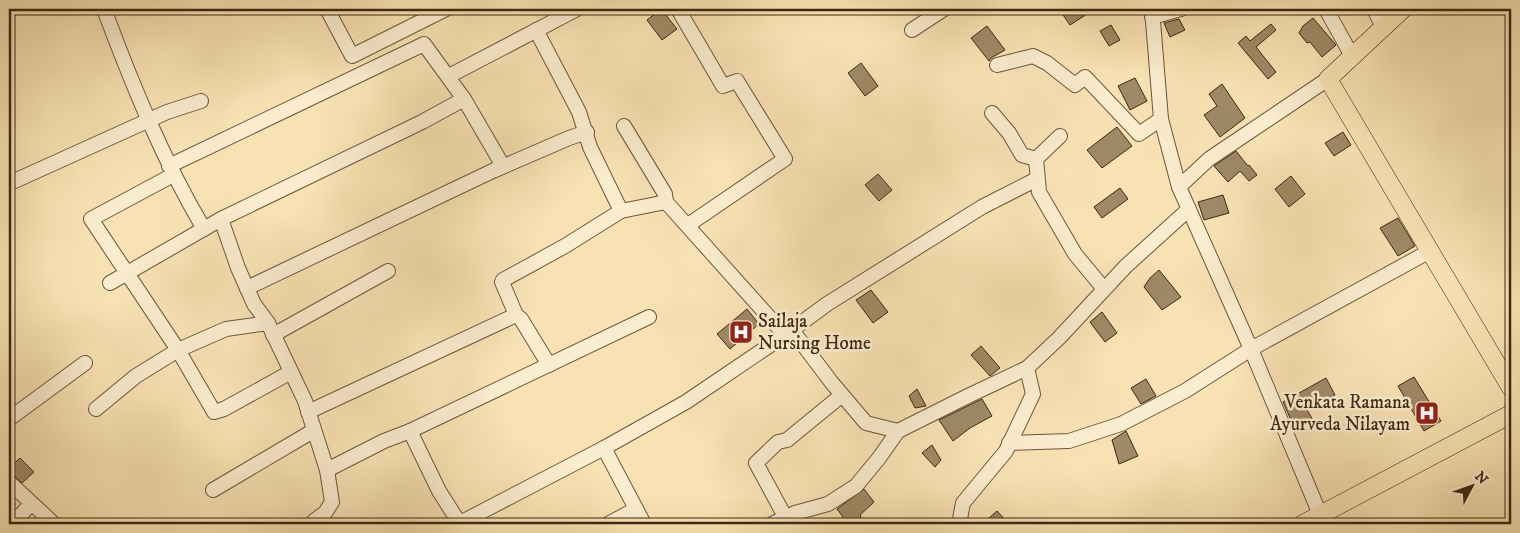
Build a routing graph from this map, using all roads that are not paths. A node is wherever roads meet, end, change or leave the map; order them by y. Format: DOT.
graph roads {
  1 [pos="104,9"];
  2 [pos="327,9"];
  3 [pos="446,9"];
  4 [pos="578,9"];
  5 [pos="678,9"];
  6 [pos="944,9"];
  7 [pos="1181,9"];
  8 [pos="1326,9"];
  9 [pos="1374,9"];
  10 [pos="1403,9"];
  11 [pos="1152,13"];
  12 [pos="1383,27"];
  13 [pos="536,30"];
  14 [pos="912,30"];
  15 [pos="1352,56"];
  16 [pos="997,65"];
  17 [pos="449,76"];
  18 [pos="1328,79"];
  19 [pos="464,99"];
  20 [pos="201,101"];
  21 [pos="992,113"];
  22 [pos="1161,119"];
  23 [pos="149,120"];
  24 [pos="624,126"];
  25 [pos="587,132"];
  26 [pos="1060,136"];
  27 [pos="1036,159"];
  28 [pos="171,170"];
  29 [pos="476,178"];
  30 [pos="1037,179"];
  31 [pos="10,183"];
  32 [pos="1179,187"];
  33 [pos="666,202"];
  34 [pos="1189,209"];
  35 [pos="621,211"];
  36 [pos="221,219"];
  37 [pos="688,225"];
  38 [pos="204,229"];
  39 [pos="1430,251"];
  40 [pos="388,271"];
  41 [pos="128,272"];
  42 [pos="110,283"];
  43 [pos="247,288"];
  44 [pos="1104,289"];
  45 [pos="516,315"];
  46 [pos="650,316"];
  47 [pos="270,329"];
  48 [pos="789,333"];
  49 [pos="1251,349"];
  50 [pos="178,350"];
  51 [pos="85,363"];
  52 [pos="549,365"];
  53 [pos="1027,368"];
  54 [pos="291,372"];
  55 [pos="1511,388"];
  56 [pos="842,395"];
  57 [pos="96,409"];
  58 [pos="308,412"];
  59 [pos="1511,414"];
  60 [pos="9,419"];
  61 [pos="313,431"];
  62 [pos="410,431"];
  63 [pos="898,431"];
  64 [pos="1010,443"];
  65 [pos="604,448"];
  66 [pos="327,470"];
  67 [pos="9,482"];
  68 [pos="213,490"];
  69 [pos="31,504"];
  70 [pos="636,509"];
  71 [pos="1322,520"];
  72 [pos="787,521"];
  73 [pos="12,524"];
  74 [pos="54,524"];
  75 [pos="317,524"];
  76 [pos="460,524"];
  77 [pos="608,524"];
  78 [pos="644,524"];
  79 [pos="772,524"];
  80 [pos="959,524"];
  81 [pos="1303,524"];
  1 -- 23 [label="street"];
  2 -- 3 [label="street"];
  4 -- 13 [label="street"];
  5 -- 37 [label="street"];
  6 -- 14 [label="street"];
  7 -- 11 [label="street"];
  8 -- 15 [label="street"];
  9 -- 12 [label="street"];
  10 -- 12 [label="main road"];
  11 -- 22 [label="street"];
  12 -- 15 [label="main road"];
  13 -- 17 [label="street"];
  13 -- 25 [label="street"];
  15 -- 18 [label="main road"];
  16 -- 22 [label="street"];
  17 -- 19 [label="street"];
  17 -- 28 [label="street"];
  18 -- 32 [label="street"];
  18 -- 39 [label="main road"];
  19 -- 29 [label="street"];
  19 -- 36 [label="street"];
  20 -- 23 [label="street"];
  21 -- 27 [label="street"];
  22 -- 32 [label="street"];
  23 -- 28 [label="street"];
  23 -- 31 [label="street"];
  24 -- 33 [label="street"];
  25 -- 29 [label="street"];
  25 -- 35 [label="street"];
  26 -- 27 [label="street"];
  27 -- 30 [label="street"];
  28 -- 38 [label="street"];
  28 -- 41 [label="street"];
  29 -- 43 [label="street"];
  30 -- 44 [label="street"];
  30 -- 48 [label="street"];
  32 -- 34 [label="street"];
  33 -- 35 [label="street"];
  33 -- 37 [label="street"];
  34 -- 44 [label="street"];
  34 -- 49 [label="street"];
  35 -- 45 [label="street"];
  36 -- 38 [label="street"];
  36 -- 43 [label="street"];
  37 -- 48 [label="street"];
  38 -- 41 [label="street"];
  39 -- 49 [label="street"];
  39 -- 55 [label="main road"];
  40 -- 47 [label="street"];
  41 -- 42 [label="street"];
  41 -- 50 [label="street"];
  43 -- 47 [label="street"];
  44 -- 53 [label="street"];
  45 -- 52 [label="street"];
  45 -- 58 [label="street"];
  46 -- 52 [label="street"];
  47 -- 50 [label="street"];
  47 -- 54 [label="street"];
  48 -- 56 [label="street"];
  48 -- 65 [label="street"];
  49 -- 64 [label="street"];
  49 -- 71 [label="street"];
  50 -- 54 [label="street"];
  50 -- 57 [label="street"];
  51 -- 60 [label="street"];
  52 -- 62 [label="street"];
  53 -- 63 [label="street"];
  53 -- 64 [label="street"];
  54 -- 58 [label="street"];
  56 -- 63 [label="street"];
  56 -- 72 [label="street"];
  58 -- 61 [label="street"];
  59 -- 71 [label="main road"];
  61 -- 66 [label="street"];
  61 -- 68 [label="street"];
  62 -- 66 [label="street"];
  62 -- 76 [label="street"];
  63 -- 72 [label="street"];
  64 -- 80 [label="street"];
  65 -- 70 [label="street"];
  65 -- 76 [label="street"];
  66 -- 75 [label="street"];
  67 -- 69 [label="street"];
  69 -- 73 [label="street"];
  69 -- 74 [label="street"];
  70 -- 77 [label="street"];
  70 -- 78 [label="street"];
  71 -- 81 [label="main road"];
  72 -- 79 [label="street"];
}
